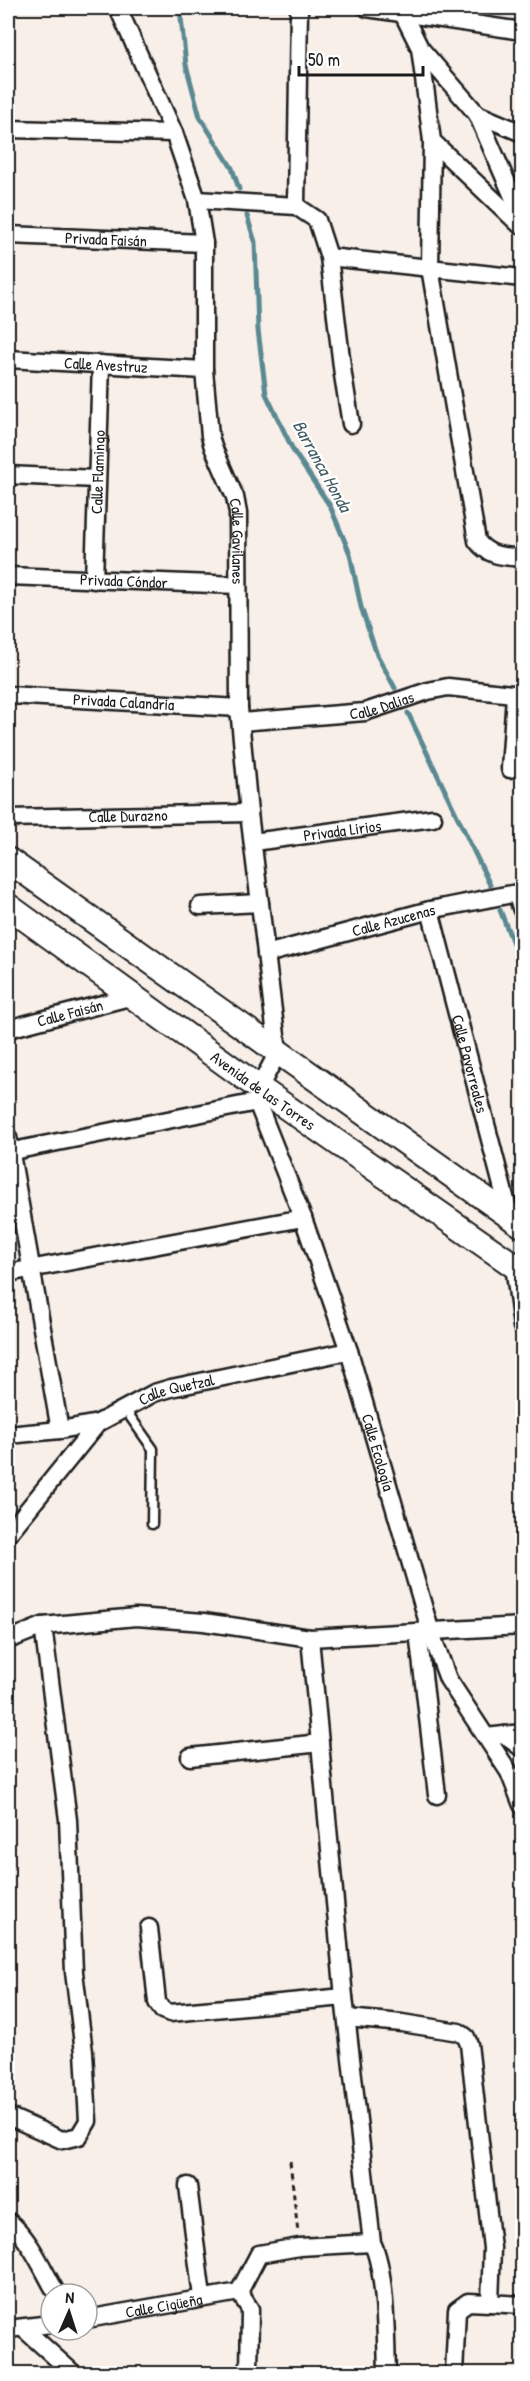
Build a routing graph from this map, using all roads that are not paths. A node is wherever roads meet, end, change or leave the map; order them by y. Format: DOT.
graph roads {
  1 [pos="118,8"];
  2 [pos="298,8"];
  3 [pos="367,8"];
  4 [pos="403,11"];
  5 [pos="522,32"];
  6 [pos="420,48"];
  7 [pos="477,114"];
  8 [pos="8,129"];
  9 [pos="522,133"];
  10 [pos="174,134"];
  11 [pos="432,141"];
  12 [pos="197,200"];
  13 [pos="296,206"];
  14 [pos="521,221"];
  15 [pos="8,235"];
  16 [pos="204,243"];
  17 [pos="329,257"];
  18 [pos="430,268"];
  19 [pos="522,278"];
  20 [pos="8,359"];
  21 [pos="101,364"];
  22 [pos="204,370"];
  23 [pos="351,424"];
  24 [pos="8,475"];
  25 [pos="96,479"];
  26 [pos="522,558"];
  27 [pos="8,576"];
  28 [pos="94,580"];
  29 [pos="238,585"];
  30 [pos="519,695"];
  31 [pos="8,696"];
  32 [pos="240,715"];
  33 [pos="510,769"];
  34 [pos="249,813"];
  35 [pos="8,818"];
  36 [pos="433,818"];
  37 [pos="253,842"];
  38 [pos="8,860"];
  39 [pos="519,893"];
  40 [pos="260,903"];
  41 [pos="8,906"];
  42 [pos="200,906"];
  43 [pos="430,910"];
  44 [pos="522,910"];
  45 [pos="266,954"];
  46 [pos="133,996"];
  47 [pos="8,1029"];
  48 [pos="278,1052"];
  49 [pos="258,1095"];
  50 [pos="8,1147"];
  51 [pos="303,1218"];
  52 [pos="516,1221"];
  53 [pos="518,1268"];
  54 [pos="30,1269"];
  55 [pos="8,1273"];
  56 [pos="522,1327"];
  57 [pos="349,1351"];
  58 [pos="124,1407"];
  59 [pos="98,1423"];
  60 [pos="60,1430"];
  61 [pos="8,1435"];
  62 [pos="152,1524"];
  63 [pos="8,1534"];
  64 [pos="43,1626"];
  65 [pos="522,1626"];
  66 [pos="424,1633"];
  67 [pos="310,1638"];
  68 [pos="8,1640"];
  69 [pos="522,1733"];
  70 [pos="504,1735"];
  71 [pos="486,1737"];
  72 [pos="320,1743"];
  73 [pos="522,1748"];
  74 [pos="190,1758"];
  75 [pos="437,1795"];
  76 [pos="522,1805"];
  77 [pos="149,1928"];
  78 [pos="344,1997"];
  79 [pos="346,2018"];
  80 [pos="8,2116"];
  81 [pos="188,2186"];
  82 [pos="8,2221"];
  83 [pos="372,2243"];
  84 [pos="50,2282"];
  85 [pos="239,2292"];
  86 [pos="202,2297"];
  87 [pos="490,2303"];
  88 [pos="522,2306"];
  89 [pos="99,2317"];
  90 [pos="39,2326"];
  91 [pos="15,2329"];
  92 [pos="74,2373"];
  93 [pos="249,2373"];
  94 [pos="387,2373"];
  95 [pos="454,2373"];
  1 -- 10 [label="street, Calle Gavilanes"];
  2 -- 13 [label="street"];
  3 -- 4 [label="street"];
  4 -- 5 [label="street"];
  4 -- 6 [label="street"];
  6 -- 7 [label="street"];
  6 -- 11 [label="street"];
  7 -- 9 [label="street"];
  7 -- 14 [label="street"];
  8 -- 10 [label="street"];
  10 -- 12 [label="street, Calle Gavilanes"];
  11 -- 14 [label="street"];
  11 -- 18 [label="street"];
  12 -- 13 [label="street"];
  12 -- 16 [label="street, Calle Gavilanes"];
  13 -- 17 [label="street"];
  15 -- 16 [label="street, Privada Faisán"];
  16 -- 22 [label="street, Calle Gavilanes"];
  17 -- 18 [label="street"];
  17 -- 23 [label="street"];
  18 -- 19 [label="street"];
  18 -- 26 [label="street"];
  20 -- 21 [label="street, Calle Avestruz"];
  21 -- 22 [label="street, Calle Avestruz"];
  21 -- 25 [label="street, Calle Flamingo"];
  22 -- 29 [label="street, Calle Gavilanes"];
  24 -- 25 [label="street"];
  25 -- 28 [label="street, Calle Flamingo"];
  27 -- 28 [label="street, Privada Cóndor"];
  28 -- 29 [label="street, Privada Cóndor"];
  29 -- 32 [label="street, Calle Gavilanes"];
  30 -- 32 [label="street, Calle Dalias"];
  30 -- 33 [label="street"];
  31 -- 32 [label="street, Privada Calandria"];
  32 -- 34 [label="street, Calle Gavilanes"];
  34 -- 35 [label="street, Calle Durazno"];
  34 -- 37 [label="street, Calle Gavilanes"];
  36 -- 37 [label="street, Privada Lirios"];
  37 -- 40 [label="street, Calle Gavilanes"];
  38 -- 48 [label="main road"];
  39 -- 43 [label="street, Calle Azucenas"];
  39 -- 44 [label="street"];
  40 -- 42 [label="street"];
  40 -- 45 [label="street, Calle Gavilanes"];
  41 -- 46 [label="main road, Avenida de las Torres"];
  43 -- 45 [label="street, Calle Azucenas"];
  43 -- 52 [label="street, Calle Pavorreales"];
  45 -- 48 [label="street, Calle Gavilanes"];
  46 -- 47 [label="street, Calle Faisán"];
  46 -- 49 [label="main road, Avenida de las Torres"];
  48 -- 49 [label="street"];
  48 -- 52 [label="main road"];
  49 -- 50 [label="street"];
  49 -- 51 [label="street, Calle Ecología"];
  49 -- 53 [label="main road, Avenida de las Torres"];
  50 -- 54 [label="street"];
  51 -- 54 [label="street"];
  51 -- 57 [label="street, Calle Ecología"];
  53 -- 56 [label="street"];
  54 -- 55 [label="street"];
  54 -- 60 [label="street"];
  57 -- 58 [label="street, Calle Quetzal"];
  57 -- 66 [label="street, Calle Ecología"];
  58 -- 59 [label="street, Calle Quetzal"];
  58 -- 62 [label="lane"];
  59 -- 60 [label="street, Calle Quetzal"];
  59 -- 63 [label="street"];
  60 -- 61 [label="street, Calle Quetzal"];
  64 -- 67 [label="street"];
  64 -- 68 [label="street"];
  64 -- 80 [label="street"];
  65 -- 66 [label="street"];
  66 -- 67 [label="street"];
  66 -- 71 [label="street, Calle Ecología"];
  66 -- 75 [label="street"];
  67 -- 72 [label="street"];
  69 -- 70 [label="street"];
  70 -- 71 [label="street"];
  70 -- 73 [label="street"];
  71 -- 76 [label="street, Calle Ecología"];
  72 -- 74 [label="street"];
  72 -- 78 [label="street"];
  77 -- 78 [label="street"];
  78 -- 79 [label="street"];
  79 -- 83 [label="street"];
  79 -- 87 [label="street"];
  81 -- 86 [label="street"];
  82 -- 84 [label="street"];
  83 -- 85 [label="street"];
  83 -- 94 [label="street"];
  85 -- 86 [label="street, Calle Cigüeña"];
  85 -- 93 [label="street"];
  86 -- 89 [label="street, Calle Cigüeña"];
  87 -- 88 [label="street"];
  87 -- 95 [label="street"];
  90 -- 91 [label="street"];
  91 -- 92 [label="street"];
}
